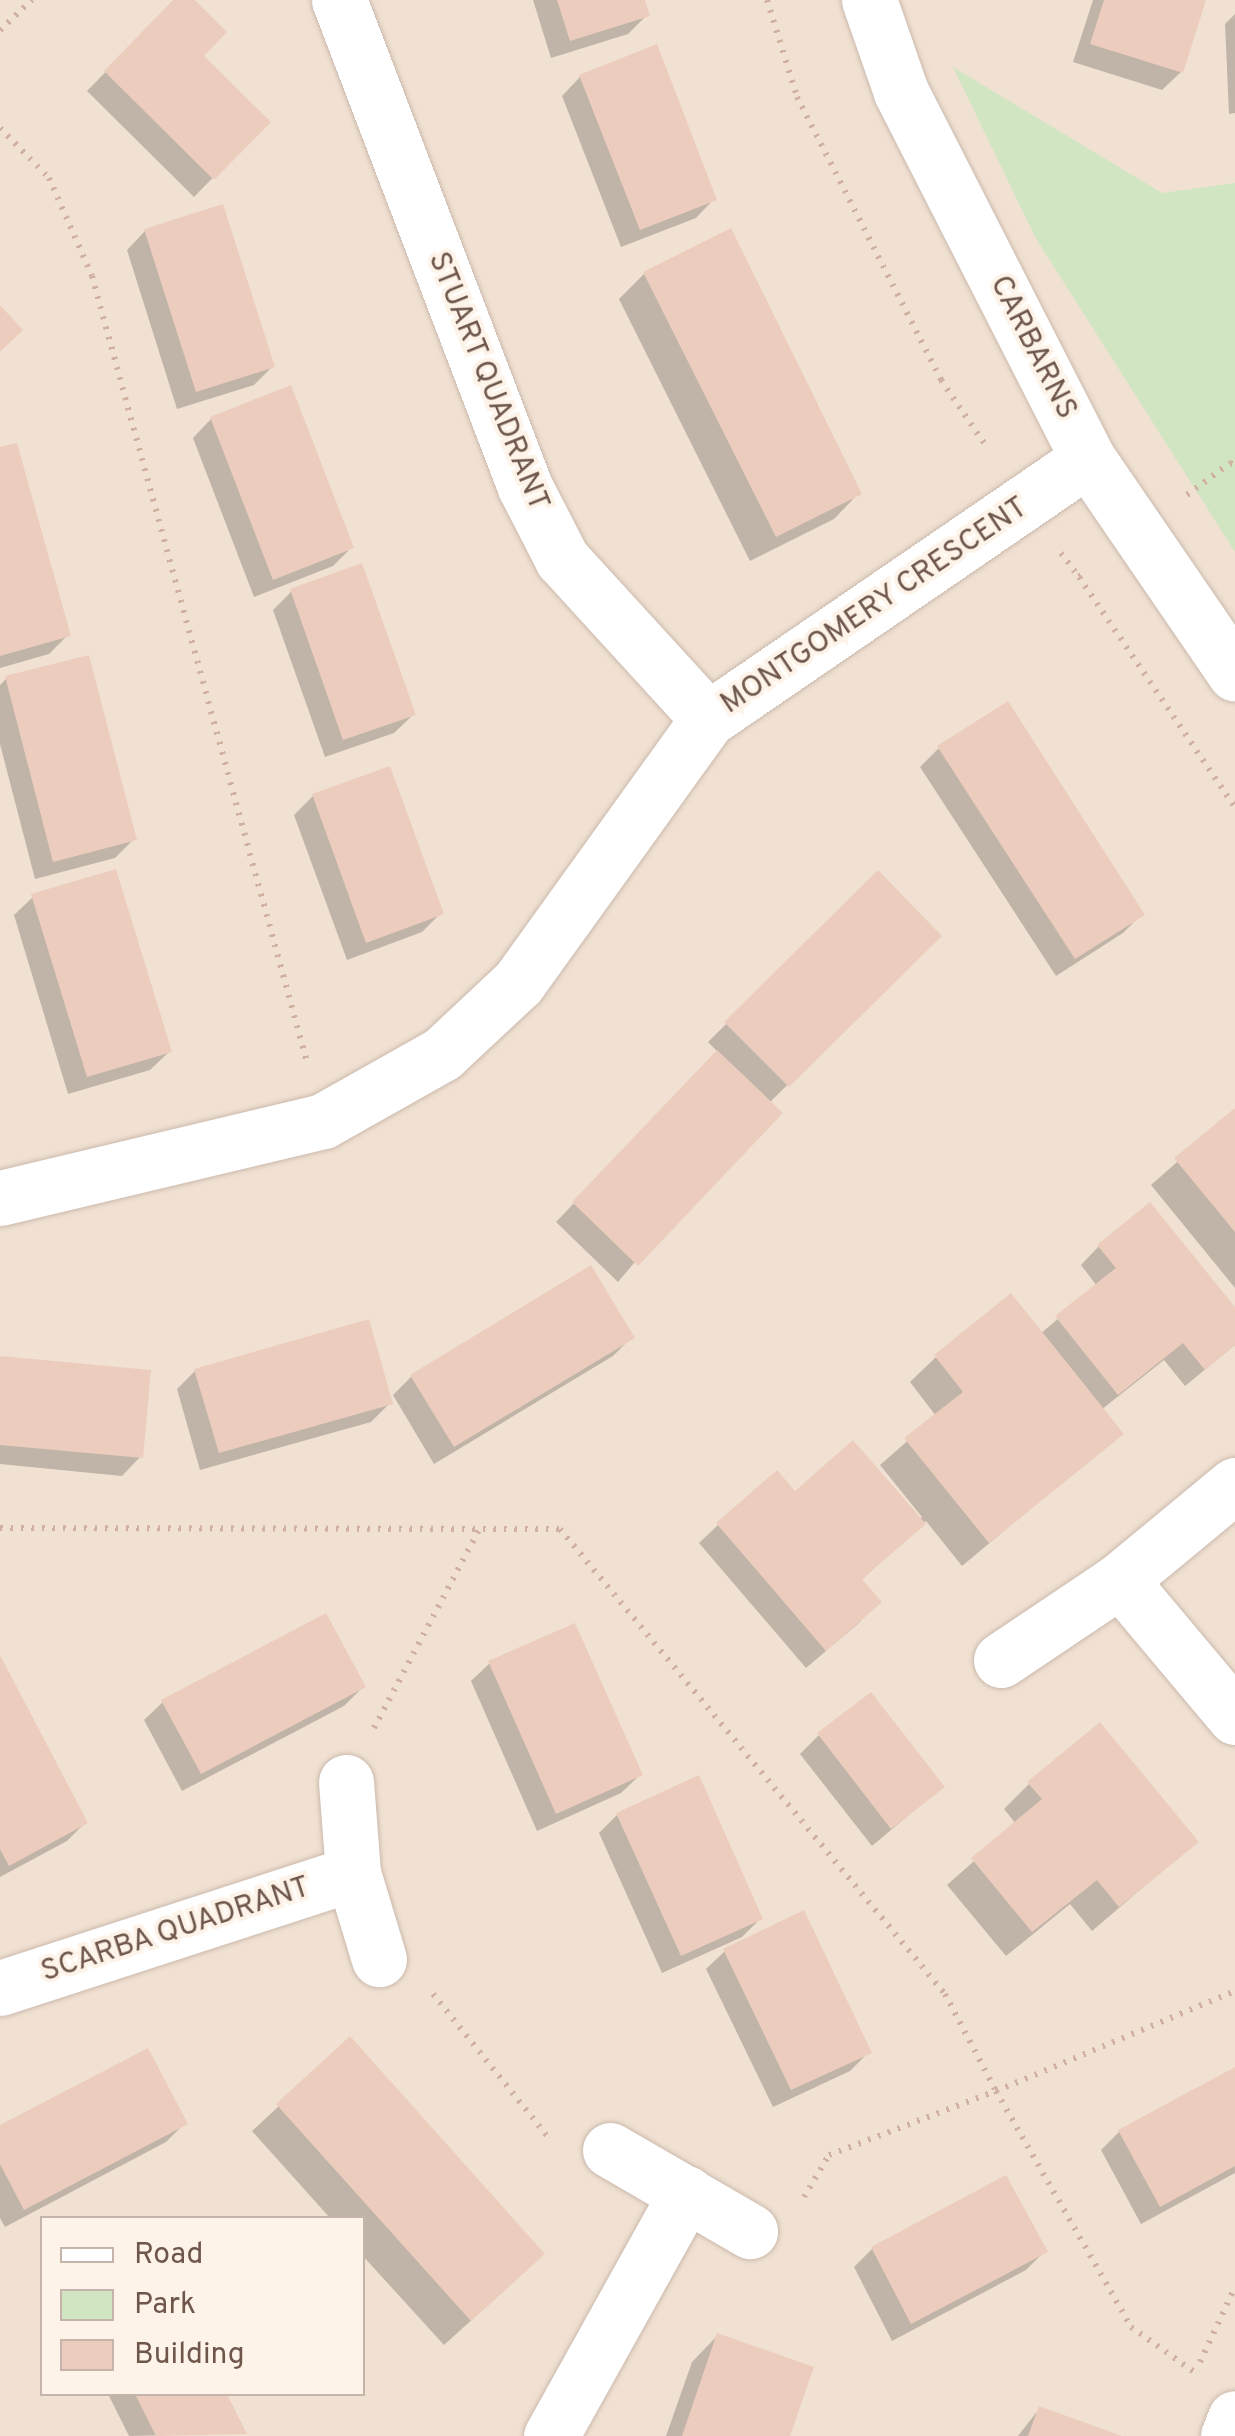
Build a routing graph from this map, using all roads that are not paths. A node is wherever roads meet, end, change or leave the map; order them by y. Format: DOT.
graph roads {
  1 [pos="339,0"];
  2 [pos="868,0"];
  3 [pos="1088,459"];
  4 [pos="1235,674"];
  5 [pos="708,720"];
  6 [pos="0,1198"];
  7 [pos="1235,1485"];
  8 [pos="1120,1580"];
  9 [pos="1002,1660"];
  10 [pos="1235,1717"];
  11 [pos="346,1782"];
  12 [pos="353,1873"];
  13 [pos="378,1959"];
  14 [pos="0,1988"];
  15 [pos="610,2150"];
  16 [pos="686,2193"];
  17 [pos="750,2231"];
  18 [pos="1222,2396"];
  19 [pos="550,2436"];
  20 [pos="1228,2436"];
  1 -- 5 [label="street, STUART QUADRANT"];
  2 -- 3 [label="street, CARBARNS"];
  3 -- 4 [label="street, CARBARNS"];
  3 -- 5 [label="street, MONTGOMERY CRESCENT"];
  5 -- 6 [label="street, MONTGOMERY CRESCENT"];
  7 -- 8 [label="street"];
  8 -- 9 [label="street"];
  8 -- 10 [label="street"];
  11 -- 12 [label="street, SCARBA QUADRANT"];
  12 -- 13 [label="street, SCARBA QUADRANT"];
  12 -- 14 [label="street, SCARBA QUADRANT"];
  15 -- 16 [label="street"];
  16 -- 17 [label="street"];
  16 -- 19 [label="street"];
  18 -- 20 [label="street"];
}
